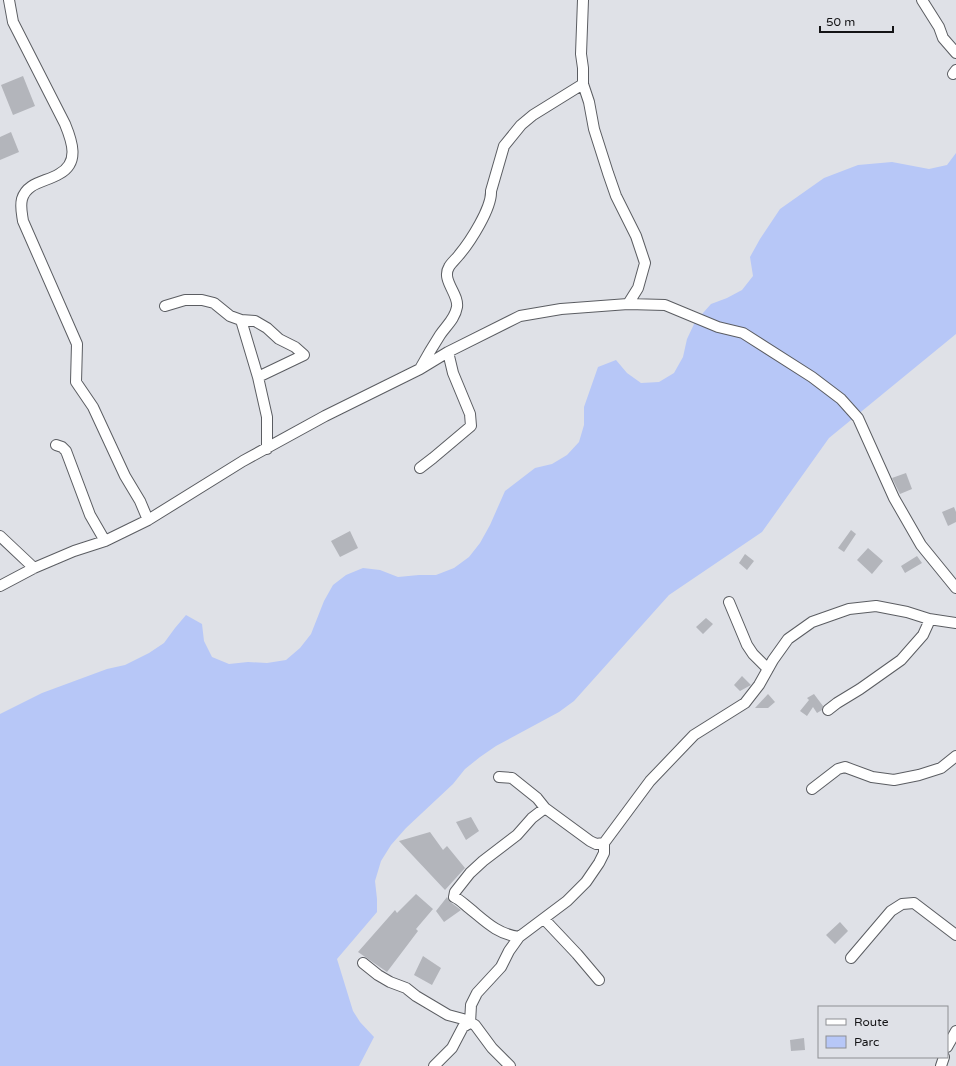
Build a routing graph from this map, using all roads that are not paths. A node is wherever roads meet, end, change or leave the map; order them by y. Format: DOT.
graph roads {
  1 [pos="9,0"];
  2 [pos="583,0"];
  3 [pos="922,0"];
  4 [pos="956,54"];
  5 [pos="583,84"];
  6 [pos="628,304"];
  7 [pos="165,306"];
  8 [pos="241,320"];
  9 [pos="448,352"];
  10 [pos="420,369"];
  11 [pos="258,377"];
  12 [pos="56,445"];
  13 [pos="267,449"];
  14 [pos="420,468"];
  15 [pos="148,520"];
  16 [pos="0,536"];
  17 [pos="105,541"];
  18 [pos="34,568"];
  19 [pos="0,586"];
  20 [pos="956,588"];
  21 [pos="729,602"];
  22 [pos="929,619"];
  23 [pos="956,623"];
  24 [pos="768,669"];
  25 [pos="828,710"];
  26 [pos="956,756"];
  27 [pos="500,777"];
  28 [pos="812,789"];
  29 [pos="544,808"];
  30 [pos="604,843"];
  31 [pos="544,919"];
  32 [pos="956,935"];
  33 [pos="519,937"];
  34 [pos="851,958"];
  35 [pos="363,962"];
  36 [pos="599,980"];
  37 [pos="470,1023"];
  38 [pos="956,1031"];
  39 [pos="948,1045"];
  40 [pos="434,1066"];
  41 [pos="510,1066"];
  1 -- 15 [label="street"];
  2 -- 5 [label="street"];
  3 -- 4 [label="street"];
  5 -- 6 [label="street"];
  5 -- 10 [label="street"];
  6 -- 9 [label="street"];
  6 -- 20 [label="street"];
  7 -- 8 [label="street"];
  8 -- 11 [label="street"];
  8 -- 11 [label="street"];
  9 -- 10 [label="street"];
  9 -- 14 [label="street"];
  10 -- 13 [label="street"];
  11 -- 13 [label="street"];
  12 -- 17 [label="street"];
  13 -- 15 [label="street"];
  15 -- 17 [label="street"];
  16 -- 18 [label="street"];
  17 -- 18 [label="street"];
  18 -- 19 [label="street"];
  21 -- 24 [label="street"];
  22 -- 23 [label="street"];
  22 -- 24 [label="street"];
  22 -- 25 [label="street"];
  24 -- 30 [label="street"];
  26 -- 28 [label="street"];
  27 -- 29 [label="street"];
  29 -- 30 [label="street"];
  29 -- 33 [label="street"];
  30 -- 31 [label="street"];
  31 -- 33 [label="street"];
  31 -- 36 [label="street"];
  32 -- 34 [label="street"];
  33 -- 37 [label="street"];
  35 -- 37 [label="street"];
  37 -- 40 [label="street"];
  37 -- 41 [label="street"];
  38 -- 39 [label="street"];
}
